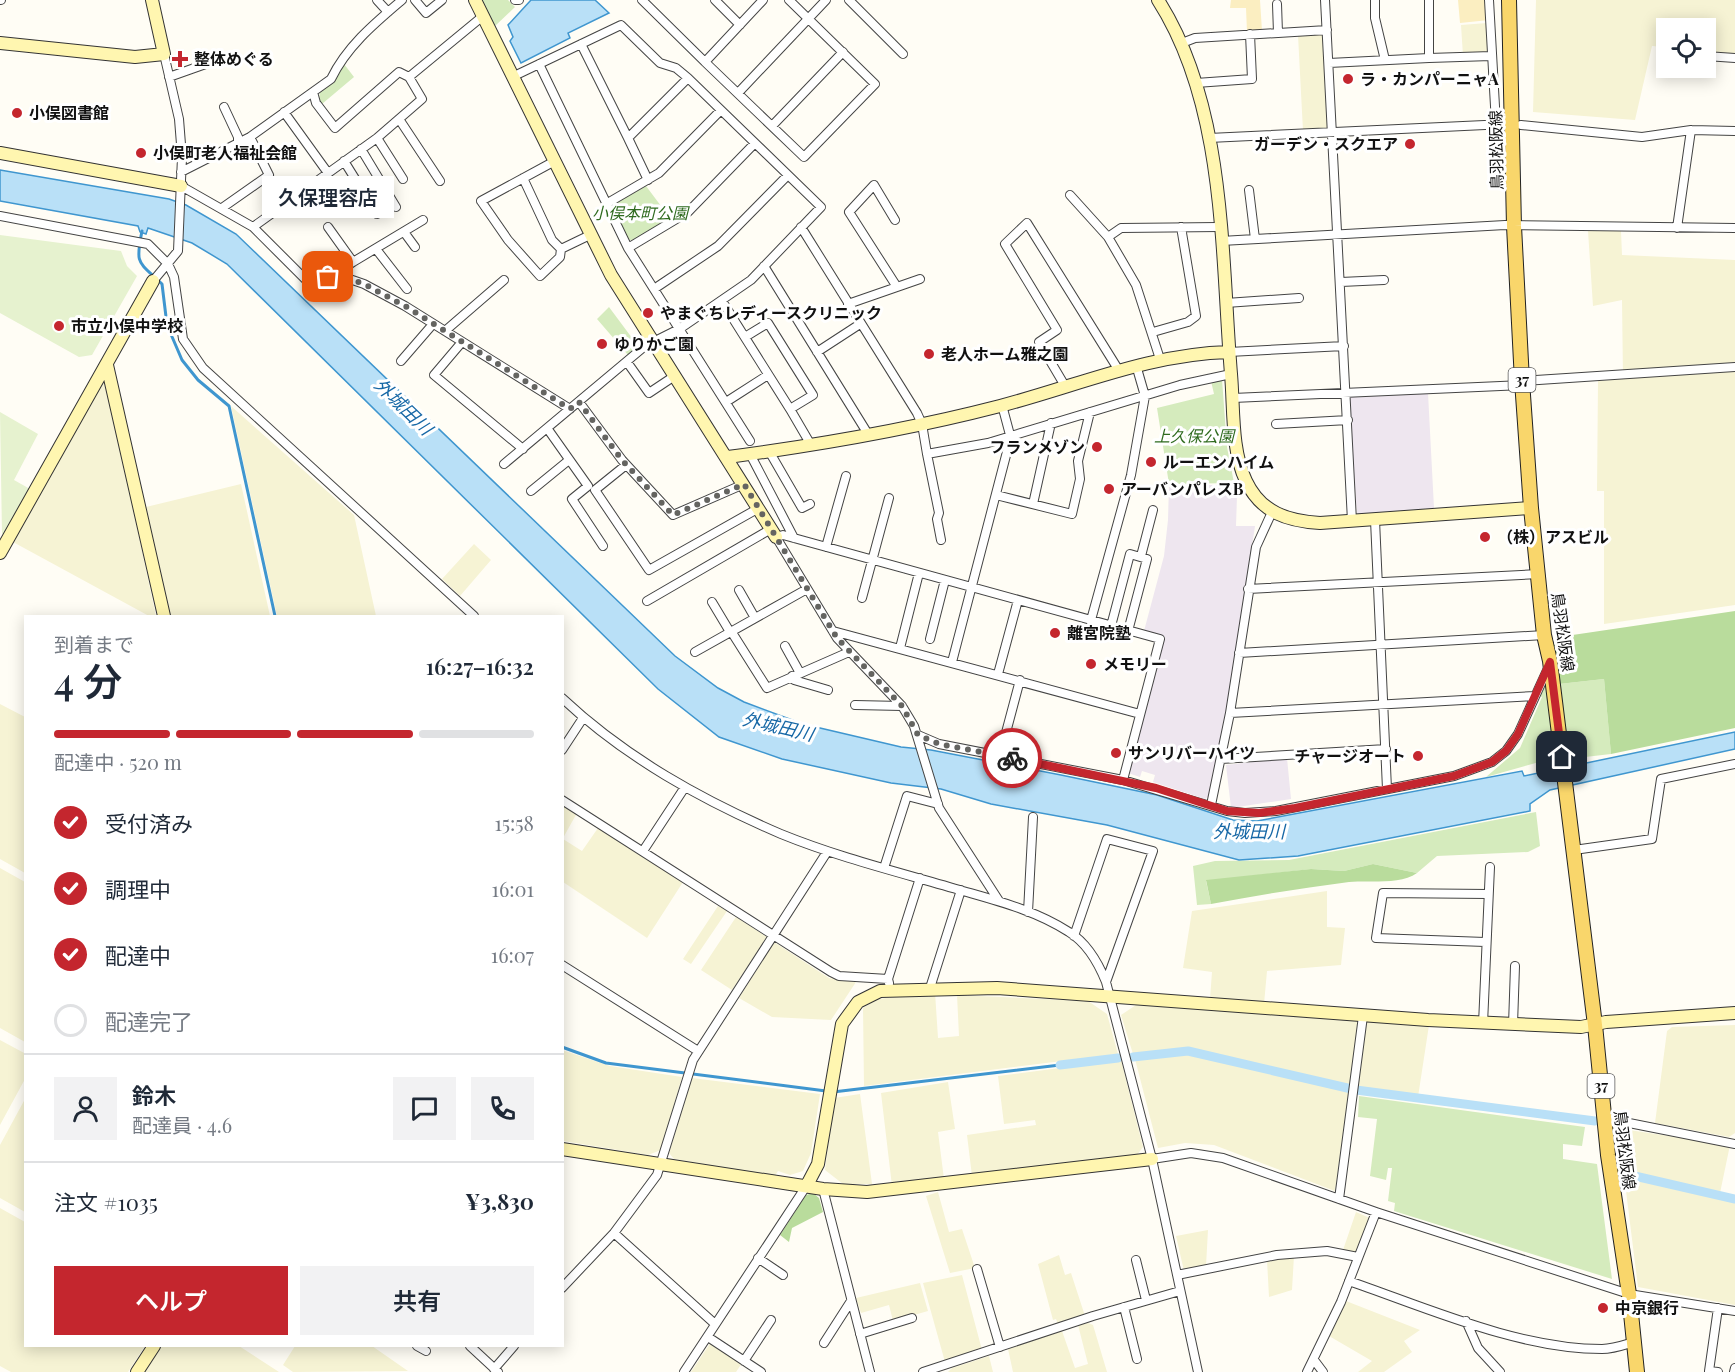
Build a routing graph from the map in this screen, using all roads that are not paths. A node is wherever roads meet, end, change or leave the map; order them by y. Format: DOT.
graph roads {
  1 [pos="152,0"];
  2 [pos="377,0"];
  3 [pos="402,0"];
  4 [pos="415,0"];
  5 [pos="442,0"];
  6 [pos="475,0"];
  7 [pos="642,0"];
  8 [pos="715,0"];
  9 [pos="764,0"];
  10 [pos="789,0"];
  11 [pos="826,0"];
  12 [pos="849,0"];
  13 [pos="1158,0"];
  14 [pos="1325,0"];
  15 [pos="1375,0"];
  16 [pos="1429,0"];
  17 [pos="1489,0"];
  18 [pos="1509,0"];
  19 [pos="1276,3"];
  20 [pos="388,12"];
  21 [pos="483,16"];
  22 [pos="808,19"];
  23 [pos="740,25"];
  24 [pos="1327,30"];
  25 [pos="1278,33"];
  26 [pos="1250,34"];
  27 [pos="0,43"];
  28 [pos="1182,43"];
  29 [pos="581,44"];
  30 [pos="843,52"];
  31 [pos="164,54"];
  32 [pos="903,54"];
  33 [pos="1491,56"];
  34 [pos="1716,57"];
  35 [pos="1429,58"];
  36 [pos="1735,58"];
  37 [pos="217,60"];
  38 [pos="1385,60"];
  39 [pos="705,62"];
  40 [pos="1329,63"];
  41 [pos="539,64"];
  42 [pos="169,77"];
  43 [pos="409,77"];
  44 [pos="512,77"];
  45 [pos="688,78"];
  46 [pos="1196,83"];
  47 [pos="312,92"];
  48 [pos="738,93"];
  49 [pos="224,107"];
  50 [pos="721,110"];
  51 [pos="284,112"];
  52 [pos="399,119"];
  53 [pos="1506,123"];
  54 [pos="1496,124"];
  55 [pos="1521,125"];
  56 [pos="772,126"];
  57 [pos="1691,130"];
  58 [pos="1735,131"];
  59 [pos="1333,133"];
  60 [pos="250,137"];
  61 [pos="378,138"];
  62 [pos="628,138"];
  63 [pos="1209,138"];
  64 [pos="755,143"];
  65 [pos="238,144"];
  66 [pos="361,149"];
  67 [pos="0,153"];
  68 [pos="344,161"];
  69 [pos="554,162"];
  70 [pos="181,172"];
  71 [pos="328,173"];
  72 [pos="788,175"];
  73 [pos="523,178"];
  74 [pos="403,179"];
  75 [pos="648,180"];
  76 [pos="440,181"];
  77 [pos="181,189"];
  78 [pos="1250,190"];
  79 [pos="1070,195"];
  80 [pos="606,204"];
  81 [pos="396,207"];
  82 [pos="222,208"];
  83 [pos="377,214"];
  84 [pos="0,216"];
  85 [pos="423,220"];
  86 [pos="895,220"];
  87 [pos="1514,226"];
  88 [pos="252,227"];
  89 [pos="328,227"];
  90 [pos="801,227"];
  91 [pos="1181,227"];
  92 [pos="1219,227"];
  93 [pos="1677,228"];
  94 [pos="1735,228"];
  95 [pos="404,232"];
  96 [pos="590,235"];
  97 [pos="1339,235"];
  98 [pos="1108,237"];
  99 [pos="1255,239"];
  100 [pos="1221,241"];
  101 [pos="415,247"];
  102 [pos="628,248"];
  103 [pos="376,249"];
  104 [pos="561,249"];
  105 [pos="353,262"];
  106 [pos="168,264"];
  107 [pos="764,266"];
  108 [pos="335,274"];
  109 [pos="155,277"];
  110 [pos="920,279"];
  111 [pos="504,280"];
  112 [pos="1384,280"];
  113 [pos="1341,282"];
  114 [pos="897,287"];
  115 [pos="408,289"];
  116 [pos="654,289"];
  117 [pos="1299,298"];
  118 [pos="722,301"];
  119 [pos="1226,303"];
  120 [pos="848,304"];
  121 [pos="433,324"];
  122 [pos="860,324"];
  123 [pos="681,328"];
  124 [pos="445,331"];
  125 [pos="1153,332"];
  126 [pos="745,337"];
  127 [pos="652,341"];
  128 [pos="462,342"];
  129 [pos="1344,346"];
  130 [pos="817,352"];
  131 [pos="1229,352"];
  132 [pos="1160,359"];
  133 [pos="401,361"];
  134 [pos="627,362"];
  135 [pos="107,365"];
  136 [pos="1136,365"];
  137 [pos="1735,367"];
  138 [pos="1118,369"];
  139 [pos="1231,374"];
  140 [pos="768,375"];
  141 [pos="670,379"];
  142 [pos="1522,383"];
  143 [pos="1065,386"];
  144 [pos="1346,394"];
  145 [pos="1145,396"];
  146 [pos="1233,398"];
  147 [pos="579,402"];
  148 [pos="726,402"];
  149 [pos="1002,405"];
  150 [pos="570,409"];
  151 [pos="789,409"];
  152 [pos="1089,412"];
  153 [pos="1348,420"];
  154 [pos="1052,423"];
  155 [pos="922,424"];
  156 [pos="1276,424"];
  157 [pos="547,428"];
  158 [pos="868,434"];
  159 [pos="1010,435"];
  160 [pos="750,441"];
  161 [pos="811,445"];
  162 [pos="523,449"];
  163 [pos="769,451"];
  164 [pos="750,454"];
  165 [pos="927,454"];
  166 [pos="728,457"];
  167 [pos="569,460"];
  168 [pos="504,464"];
  169 [pos="626,465"];
  170 [pos="846,476"];
  171 [pos="744,484"];
  172 [pos="531,490"];
  173 [pos="996,495"];
  174 [pos="889,498"];
  175 [pos="810,504"];
  176 [pos="1033,504"];
  177 [pos="1531,507"];
  178 [pos="759,508"];
  179 [pos="1153,510"];
  180 [pos="1272,513"];
  181 [pos="1375,520"];
  182 [pos="1352,521"];
  183 [pos="774,533"];
  184 [pos="794,538"];
  185 [pos="941,540"];
  186 [pos="2,545"];
  187 [pos="603,546"];
  188 [pos="826,547"];
  189 [pos="1141,556"];
  190 [pos="872,560"];
  191 [pos="920,573"];
  192 [pos="1539,574"];
  193 [pos="945,580"];
  194 [pos="1378,582"];
  195 [pos="972,588"];
  196 [pos="807,589"];
  197 [pos="1248,589"];
  198 [pos="739,590"];
  199 [pos="862,598"];
  200 [pos="1018,600"];
  201 [pos="647,601"];
  202 [pos="712,602"];
  203 [pos="164,615"];
  204 [pos="473,615"];
  205 [pos="755,618"];
  206 [pos="1091,620"];
  207 [pos="1111,626"];
  208 [pos="833,631"];
  209 [pos="1128,631"];
  210 [pos="731,632"];
  211 [pos="1544,635"];
  212 [pos="930,639"];
  213 [pos="1381,645"];
  214 [pos="785,646"];
  215 [pos="900,648"];
  216 [pos="695,652"];
  217 [pos="849,652"];
  218 [pos="1239,653"];
  219 [pos="952,662"];
  220 [pos="1550,662"];
  221 [pos="998,674"];
  222 [pos="796,675"];
  223 [pos="1020,680"];
  224 [pos="828,690"];
  225 [pos="1535,696"];
  226 [pos="564,700"];
  227 [pos="855,705"];
  228 [pos="1383,705"];
  229 [pos="902,706"];
  230 [pos="1230,713"];
  231 [pos="1140,714"];
  232 [pos="584,718"];
  233 [pos="920,738"];
  234 [pos="564,747"];
  235 [pos="1386,749"];
  236 [pos="1000,755"];
  237 [pos="1221,759"];
  238 [pos="1735,764"];
  239 [pos="1123,780"];
  240 [pos="685,788"];
  241 [pos="1388,789"];
  242 [pos="564,801"];
  243 [pos="937,802"];
  244 [pos="1210,805"];
  245 [pos="1033,817"];
  246 [pos="1574,850"];
  247 [pos="643,851"];
  248 [pos="827,852"];
  249 [pos="1490,867"];
  250 [pos="884,868"];
  251 [pos="920,878"];
  252 [pos="961,890"];
  253 [pos="1488,894"];
  254 [pos="999,901"];
  255 [pos="1028,912"];
  256 [pos="774,936"];
  257 [pos="1074,936"];
  258 [pos="1485,942"];
  259 [pos="564,966"];
  260 [pos="1515,966"];
  261 [pos="1106,982"];
  262 [pos="889,984"];
  263 [pos="930,988"];
  264 [pos="1110,996"];
  265 [pos="1735,1013"];
  266 [pos="1364,1016"];
  267 [pos="1483,1023"];
  268 [pos="1514,1025"];
  269 [pos="1595,1025"];
  270 [pos="698,1052"];
  271 [pos="1604,1118"];
  272 [pos="1735,1144"];
  273 [pos="564,1150"];
  274 [pos="1152,1159"];
  275 [pos="661,1164"];
  276 [pos="807,1185"];
  277 [pos="823,1189"];
  278 [pos="1339,1199"];
  279 [pos="1376,1212"];
  280 [pos="614,1233"];
  281 [pos="1358,1257"];
  282 [pos="758,1258"];
  283 [pos="1136,1260"];
  284 [pos="977,1269"];
  285 [pos="783,1275"];
  286 [pos="1177,1275"];
  287 [pos="1349,1281"];
  288 [pos="564,1284"];
  289 [pos="1180,1291"];
  290 [pos="1629,1294"];
  291 [pos="1146,1300"];
  292 [pos="851,1301"];
  293 [pos="1124,1307"];
  294 [pos="1718,1308"];
  295 [pos="1735,1311"];
  296 [pos="912,1318"];
  297 [pos="771,1320"];
  298 [pos="1466,1321"];
  299 [pos="715,1324"];
  300 [pos="860,1334"];
  301 [pos="708,1337"];
  302 [pos="1634,1342"];
  303 [pos="824,1343"];
  304 [pos="153,1347"];
  305 [pos="419,1347"];
  306 [pos="471,1347"];
  307 [pos="513,1347"];
  308 [pos="1000,1347"];
  309 [pos="426,1351"];
  310 [pos="1137,1359"];
  311 [pos="1314,1360"];
  312 [pos="744,1361"];
  313 [pos="496,1370"];
  314 [pos="137,1372"];
  315 [pos="684,1372"];
  316 [pos="761,1372"];
  317 [pos="870,1372"];
  318 [pos="923,1372"];
  319 [pos="1198,1372"];
  320 [pos="1307,1372"];
  321 [pos="1323,1372"];
  322 [pos="1500,1372"];
  323 [pos="1637,1372"];
  324 [pos="1718,1372"];
  1 -- 31 [label="street"];
  2 -- 20 [label="street"];
  3 -- 20 [label="street"];
  4 -- 5 [label="street"];
  6 -- 21 [label="street"];
  7 -- 39 [label="street"];
  8 -- 23 [label="street"];
  9 -- 23 [label="street"];
  10 -- 22 [label="street"];
  11 -- 22 [label="street"];
  12 -- 32 [label="street"];
  13 -- 28 [label="street"];
  14 -- 24 [label="street"];
  15 -- 38 [label="street"];
  16 -- 35 [label="street"];
  17 -- 33 [label="street"];
  18 -- 87 [label="main road, 鳥羽松阪線 / 37"];
  19 -- 25 [label="street"];
  20 -- 47 [label="street"];
  21 -- 43 [label="street"];
  21 -- 44 [label="street"];
  22 -- 30 [label="street"];
  22 -- 48 [label="street"];
  23 -- 39 [label="street"];
  24 -- 25 [label="street"];
  24 -- 40 [label="street"];
  25 -- 26 [label="street"];
  26 -- 28 [label="street"];
  26 -- 46 [label="street"];
  27 -- 31 [label="street"];
  28 -- 46 [label="street"];
  29 -- 41 [label="street"];
  29 -- 45 [label="street"];
  29 -- 62 [label="street"];
  30 -- 56 [label="street"];
  30 -- 56 [label="street"];
  31 -- 42 [label="street"];
  33 -- 35 [label="street"];
  33 -- 54 [label="street"];
  34 -- 36 [label="street"];
  35 -- 38 [label="street"];
  37 -- 42 [label="street"];
  38 -- 40 [label="street"];
  39 -- 48 [label="street"];
  40 -- 59 [label="street"];
  41 -- 44 [label="street"];
  41 -- 80 [label="street"];
  42 -- 70 [label="street"];
  43 -- 47 [label="street"];
  43 -- 52 [label="street"];
  44 -- 69 [label="street"];
  45 -- 50 [label="street"];
  45 -- 62 [label="street"];
  46 -- 63 [label="street"];
  47 -- 51 [label="street"];
  48 -- 56 [label="street"];
  49 -- 65 [label="street"];
  50 -- 64 [label="street"];
  50 -- 75 [label="street"];
  51 -- 60 [label="street"];
  51 -- 71 [label="street"];
  52 -- 61 [label="street"];
  52 -- 76 [label="street"];
  53 -- 54 [label="street"];
  54 -- 59 [label="street"];
  55 -- 57 [label="street"];
  57 -- 58 [label="street"];
  57 -- 93 [label="street"];
  59 -- 63 [label="street"];
  59 -- 97 [label="street"];
  60 -- 65 [label="street"];
  60 -- 82 [label="street"];
  61 -- 66 [label="street"];
  61 -- 74 [label="street"];
  62 -- 75 [label="street"];
  63 -- 92 [label="street"];
  64 -- 72 [label="street"];
  64 -- 102 [label="street"];
  65 -- 70 [label="street"];
  66 -- 68 [label="street"];
  66 -- 81 [label="street"];
  67 -- 77 [label="street"];
  68 -- 71 [label="street"];
  68 -- 83 [label="street"];
  69 -- 73 [label="street"];
  69 -- 96 [label="street"];
  70 -- 77 [label="street"];
  71 -- 88 [label="street"];
  72 -- 90 [label="street"];
  72 -- 116 [label="street"];
  73 -- 104 [label="street"];
  73 -- 104 [label="street"];
  75 -- 80 [label="street"];
  77 -- 82 [label="street"];
  77 -- 106 [label="street"];
  78 -- 99 [label="street"];
  79 -- 98 [label="street"];
  80 -- 102 [label="street"];
  82 -- 88 [label="street"];
  84 -- 106 [label="street"];
  85 -- 95 [label="street"];
  86 -- 114 [label="street"];
  87 -- 93 [label="street"];
  87 -- 97 [label="street"];
  87 -- 142 [label="main road, 鳥羽松阪線 / 37"];
  88 -- 108 [label="street"];
  89 -- 105 [label="street"];
  90 -- 107 [label="street"];
  90 -- 120 [label="street"];
  91 -- 92 [label="street"];
  91 -- 98 [label="street"];
  91 -- 125 [label="street"];
  92 -- 100 [label="street"];
  93 -- 94 [label="street"];
  95 -- 101 [label="street"];
  95 -- 103 [label="street"];
  96 -- 104 [label="street"];
  96 -- 127 [label="street"];
  97 -- 99 [label="street"];
  97 -- 113 [label="street"];
  98 -- 125 [label="street"];
  99 -- 100 [label="street"];
  100 -- 119 [label="street"];
  102 -- 116 [label="street"];
  103 -- 105 [label="street"];
  103 -- 115 [label="street"];
  105 -- 108 [label="street"];
  106 -- 109 [label="street"];
  106 -- 204 [label="street"];
  107 -- 118 [label="street"];
  107 -- 130 [label="street"];
  108 -- 121 [label="street"];
  109 -- 135 [label="street"];
  110 -- 114 [label="street"];
  111 -- 124 [label="street"];
  112 -- 113 [label="street"];
  113 -- 129 [label="street"];
  114 -- 120 [label="street"];
  116 -- 123 [label="street"];
  117 -- 119 [label="street"];
  118 -- 123 [label="street"];
  118 -- 126 [label="street"];
  119 -- 131 [label="street"];
  120 -- 122 [label="street"];
  121 -- 124 [label="street"];
  121 -- 133 [label="street"];
  122 -- 130 [label="street"];
  122 -- 155 [label="street"];
  123 -- 127 [label="street"];
  123 -- 148 [label="street"];
  124 -- 128 [label="street"];
  125 -- 132 [label="street"];
  126 -- 140 [label="street"];
  126 -- 151 [label="street"];
  127 -- 134 [label="street"];
  127 -- 166 [label="street"];
  128 -- 150 [label="street"];
  128 -- 162 [label="street"];
  129 -- 131 [label="street"];
  129 -- 144 [label="street"];
  130 -- 158 [label="street"];
  131 -- 132 [label="street"];
  131 -- 139 [label="street"];
  132 -- 136 [label="street"];
  134 -- 141 [label="street"];
  134 -- 147 [label="street"];
  135 -- 186 [label="street"];
  135 -- 203 [label="street"];
  136 -- 138 [label="street"];
  136 -- 145 [label="street"];
  137 -- 142 [label="street"];
  138 -- 143 [label="street"];
  138 -- 143 [label="street"];
  139 -- 145 [label="street"];
  139 -- 146 [label="street"];
  140 -- 148 [label="street"];
  140 -- 151 [label="street"];
  142 -- 144 [label="street"];
  142 -- 177 [label="main road, 鳥羽松阪線 / 37"];
  143 -- 149 [label="street"];
  144 -- 146 [label="street"];
  144 -- 153 [label="street"];
  145 -- 152 [label="street"];
  145 -- 206 [label="street"];
  146 -- 180 [label="street"];
  147 -- 150 [label="street"];
  147 -- 169 [label="street"];
  148 -- 160 [label="street"];
  149 -- 155 [label="street"];
  149 -- 159 [label="street"];
  150 -- 157 [label="street"];
  151 -- 161 [label="street"];
  152 -- 154 [label="street"];
  152 -- 176 [label="street"];
  153 -- 156 [label="street"];
  153 -- 182 [label="street"];
  154 -- 159 [label="street"];
  154 -- 176 [label="street"];
  155 -- 158 [label="street"];
  155 -- 165 [label="street"];
  157 -- 162 [label="street"];
  157 -- 167 [label="street"];
  158 -- 161 [label="street"];
  159 -- 165 [label="street"];
  159 -- 173 [label="street"];
  161 -- 163 [label="street"];
  162 -- 168 [label="street"];
  163 -- 164 [label="street"];
  163 -- 175 [label="street"];
  164 -- 166 [label="street"];
  164 -- 184 [label="street"];
  165 -- 185 [label="street"];
  166 -- 171 [label="street"];
  167 -- 172 [label="street"];
  167 -- 187 [label="street"];
  169 -- 171 [label="street"];
  169 -- 178 [label="street"];
  170 -- 188 [label="street"];
  171 -- 178 [label="street"];
  173 -- 176 [label="street"];
  173 -- 195 [label="street"];
  174 -- 190 [label="street"];
  177 -- 181 [label="street"];
  177 -- 192 [label="main road, 鳥羽松阪線 / 37"];
  178 -- 183 [label="street"];
  179 -- 189 [label="street"];
  180 -- 182 [label="street"];
  180 -- 197 [label="street"];
  181 -- 182 [label="street"];
  181 -- 194 [label="street"];
  183 -- 184 [label="street"];
  183 -- 196 [label="street"];
  183 -- 201 [label="street"];
  184 -- 188 [label="street"];
  188 -- 190 [label="street"];
  189 -- 207 [label="street"];
  189 -- 209 [label="street"];
  190 -- 191 [label="street"];
  190 -- 199 [label="street"];
  191 -- 193 [label="street"];
  191 -- 215 [label="street"];
  192 -- 194 [label="street"];
  192 -- 211 [label="main road, 鳥羽松阪線 / 37"];
  193 -- 195 [label="street"];
  193 -- 212 [label="street"];
  194 -- 197 [label="street"];
  194 -- 213 [label="street"];
  195 -- 200 [label="street"];
  195 -- 219 [label="street"];
  196 -- 205 [label="street"];
  196 -- 208 [label="street"];
  197 -- 218 [label="street"];
  198 -- 205 [label="street"];
  200 -- 206 [label="street"];
  200 -- 221 [label="street"];
  202 -- 210 [label="street"];
  205 -- 210 [label="street"];
  206 -- 207 [label="street"];
  207 -- 209 [label="street"];
  208 -- 215 [label="street"];
  208 -- 217 [label="street"];
  209 -- 231 [label="street"];
  210 -- 216 [label="street"];
  210 -- 222 [label="street"];
  211 -- 213 [label="street"];
  211 -- 220 [label="main road, 鳥羽松阪線 / 37"];
  213 -- 218 [label="street"];
  213 -- 228 [label="street"];
  214 -- 222 [label="street"];
  215 -- 219 [label="street"];
  217 -- 222 [label="street"];
  217 -- 229 [label="street"];
  218 -- 230 [label="street"];
  219 -- 221 [label="street"];
  220 -- 225 [label="street"];
  220 -- 246 [label="main road, 鳥羽松阪線 / 37"];
  221 -- 223 [label="street"];
  222 -- 224 [label="street"];
  223 -- 231 [label="street"];
  223 -- 236 [label="street"];
  225 -- 228 [label="street"];
  225 -- 241 [label="street"];
  226 -- 232 [label="street"];
  227 -- 229 [label="street"];
  228 -- 230 [label="street"];
  228 -- 235 [label="street"];
  229 -- 233 [label="street"];
  230 -- 237 [label="street"];
  231 -- 239 [label="street"];
  232 -- 234 [label="street"];
  232 -- 240 [label="street"];
  233 -- 236 [label="street"];
  233 -- 243 [label="street"];
  235 -- 237 [label="street"];
  235 -- 241 [label="street"];
  236 -- 239 [label="street"];
  237 -- 244 [label="street"];
  238 -- 246 [label="street"];
  239 -- 244 [label="street"];
  240 -- 247 [label="street"];
  240 -- 248 [label="street"];
  241 -- 244 [label="street"];
  242 -- 247 [label="street"];
  243 -- 250 [label="street"];
  243 -- 254 [label="street"];
  245 -- 255 [label="street"];
  246 -- 269 [label="main road, 鳥羽松阪線 / 37"];
  247 -- 256 [label="street"];
  248 -- 250 [label="street"];
  248 -- 256 [label="street"];
  249 -- 253 [label="street"];
  250 -- 251 [label="street"];
  251 -- 252 [label="street"];
  251 -- 262 [label="street"];
  252 -- 254 [label="street"];
  252 -- 263 [label="street"];
  253 -- 258 [label="street"];
  253 -- 258 [label="street"];
  254 -- 255 [label="street"];
  255 -- 257 [label="street"];
  256 -- 262 [label="street"];
  256 -- 270 [label="street"];
  257 -- 261 [label="street"];
  257 -- 261 [label="street"];
  258 -- 267 [label="street"];
  259 -- 270 [label="street"];
  260 -- 268 [label="street"];
  261 -- 264 [label="street"];
  262 -- 263 [label="street"];
  262 -- 276 [label="street"];
  263 -- 264 [label="street"];
  264 -- 266 [label="street"];
  264 -- 274 [label="street"];
  265 -- 269 [label="street"];
  266 -- 267 [label="street"];
  266 -- 278 [label="street"];
  267 -- 268 [label="street"];
  268 -- 269 [label="street"];
  269 -- 271 [label="main road, 鳥羽松阪線 / 37"];
  270 -- 275 [label="street"];
  271 -- 272 [label="street"];
  271 -- 290 [label="main road, 鳥羽松阪線 / 37"];
  273 -- 275 [label="street"];
  274 -- 277 [label="street"];
  274 -- 278 [label="street"];
  274 -- 286 [label="street"];
  275 -- 276 [label="street"];
  275 -- 280 [label="street"];
  276 -- 277 [label="street"];
  276 -- 282 [label="street"];
  277 -- 292 [label="street"];
  278 -- 279 [label="street"];
  279 -- 281 [label="street"];
  279 -- 290 [label="street"];
  280 -- 288 [label="street"];
  280 -- 299 [label="street"];
  281 -- 286 [label="street"];
  281 -- 287 [label="street"];
  282 -- 285 [label="street"];
  282 -- 299 [label="street"];
  283 -- 291 [label="street"];
  284 -- 308 [label="street"];
  286 -- 289 [label="street"];
  287 -- 298 [label="street"];
  287 -- 311 [label="street"];
  289 -- 291 [label="street"];
  289 -- 319 [label="street"];
  290 -- 294 [label="street"];
  290 -- 302 [label="main road, 鳥羽松阪線 / 37"];
  291 -- 293 [label="street"];
  292 -- 300 [label="street"];
  292 -- 303 [label="street"];
  293 -- 308 [label="street"];
  293 -- 310 [label="street"];
  294 -- 295 [label="street"];
  294 -- 324 [label="street"];
  296 -- 300 [label="street"];
  297 -- 312 [label="street"];
  298 -- 302 [label="street"];
  298 -- 322 [label="street"];
  299 -- 301 [label="street"];
  300 -- 317 [label="street"];
  301 -- 312 [label="street"];
  301 -- 315 [label="street"];
  302 -- 323 [label="main road, 鳥羽松阪線 / 37"];
  304 -- 314 [label="street"];
  305 -- 309 [label="street"];
  306 -- 313 [label="street"];
  307 -- 313 [label="street"];
  308 -- 318 [label="street"];
  311 -- 320 [label="street"];
  311 -- 321 [label="street"];
  312 -- 316 [label="street"];
}
